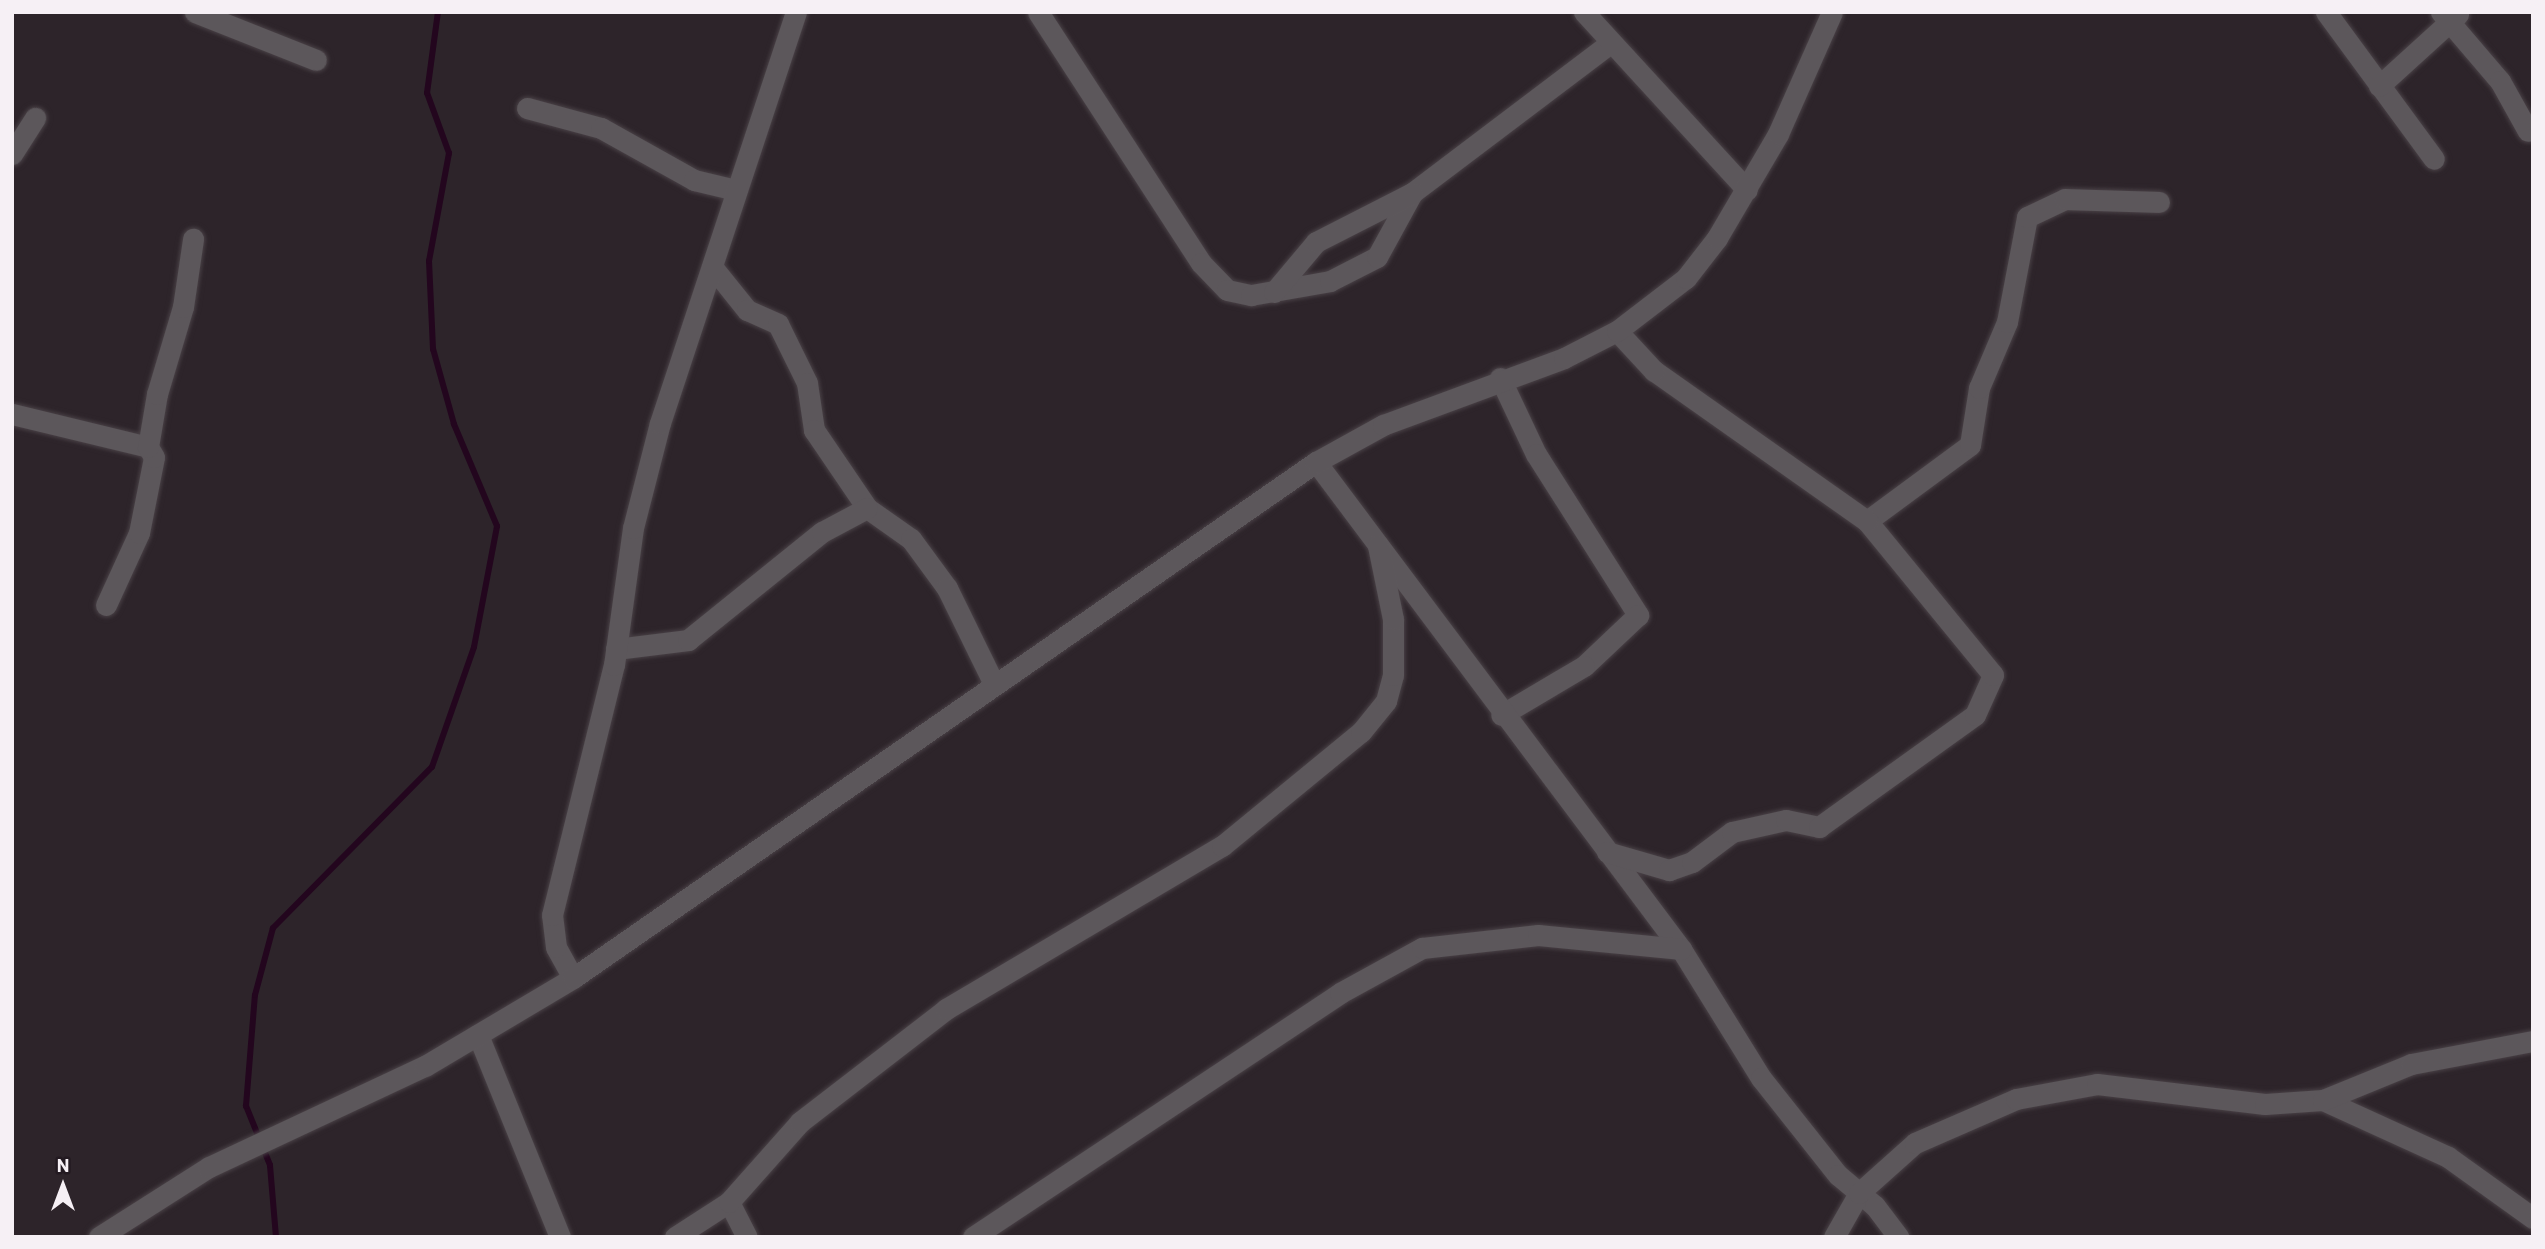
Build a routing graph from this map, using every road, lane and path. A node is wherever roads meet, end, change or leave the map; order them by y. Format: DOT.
graph roads {
  1 [pos="195,12"];
  2 [pos="796,12"];
  3 [pos="1038,12"];
  4 [pos="1584,12"];
  5 [pos="1832,12"];
  6 [pos="2326,12"];
  7 [pos="2450,15"];
  8 [pos="1610,43"];
  9 [pos="316,61"];
  10 [pos="2379,86"];
  11 [pos="527,108"];
  12 [pos="35,118"];
  13 [pos="2528,131"];
  14 [pos="12,154"];
  15 [pos="2434,159"];
  16 [pos="736,190"];
  17 [pos="1748,190"];
  18 [pos="1412,193"];
  19 [pos="2159,202"];
  20 [pos="193,239"];
  21 [pos="714,269"];
  22 [pos="1274,292"];
  23 [pos="1617,331"];
  24 [pos="1500,378"];
  25 [pos="12,414"];
  26 [pos="148,447"];
  27 [pos="1316,462"];
  28 [pos="867,508"];
  29 [pos="1867,521"];
  30 [pos="1378,546"];
  31 [pos="106,605"];
  32 [pos="977,639"];
  33 [pos="616,649"];
  34 [pos="1014,670"];
  35 [pos="994,684"];
  36 [pos="1501,715"];
  37 [pos="1606,852"];
  38 [pos="1681,949"];
  39 [pos="573,978"];
  40 [pos="478,1035"];
  41 [pos="2533,1041"];
  42 [pos="2323,1100"];
  43 [pos="1859,1193"];
  44 [pos="729,1202"];
  45 [pos="2533,1218"];
  46 [pos="99,1237"];
  47 [pos="561,1237"];
  48 [pos="676,1237"];
  49 [pos="747,1237"];
  50 [pos="974,1237"];
  51 [pos="1834,1237"];
  52 [pos="1898,1237"];
  1 -- 9 [label="street"];
  2 -- 16 [label="street"];
  3 -- 22 [label="street"];
  4 -- 8 [label="street"];
  5 -- 17 [label="street"];
  6 -- 10 [label="street"];
  7 -- 10 [label="street"];
  7 -- 13 [label="street"];
  8 -- 17 [label="street"];
  8 -- 18 [label="street"];
  10 -- 15 [label="street"];
  11 -- 16 [label="street"];
  12 -- 14 [label="street"];
  16 -- 21 [label="street"];
  17 -- 23 [label="street"];
  18 -- 22 [label="street"];
  18 -- 22 [label="street"];
  19 -- 29 [label="street"];
  20 -- 26 [label="street"];
  21 -- 28 [label="street"];
  21 -- 33 [label="street"];
  23 -- 24 [label="street"];
  23 -- 29 [label="street"];
  24 -- 27 [label="street"];
  24 -- 36 [label="street"];
  25 -- 26 [label="street"];
  26 -- 31 [label="street"];
  27 -- 30 [label="street"];
  27 -- 34 [label="street"];
  28 -- 32 [label="street"];
  28 -- 33 [label="street"];
  29 -- 37 [label="street"];
  30 -- 36 [label="street"];
  30 -- 44 [label="street"];
  32 -- 34 [label="street"];
  32 -- 35 [label="street"];
  33 -- 39 [label="street"];
  34 -- 35 [label="street"];
  35 -- 39 [label="street"];
  36 -- 37 [label="street"];
  37 -- 38 [label="street"];
  38 -- 43 [label="street"];
  38 -- 50 [label="street"];
  39 -- 40 [label="street"];
  40 -- 46 [label="street"];
  40 -- 47 [label="street"];
  41 -- 42 [label="street"];
  42 -- 43 [label="street"];
  42 -- 45 [label="street"];
  43 -- 51 [label="street"];
  43 -- 52 [label="street"];
  44 -- 48 [label="street"];
  44 -- 49 [label="street"];
}
